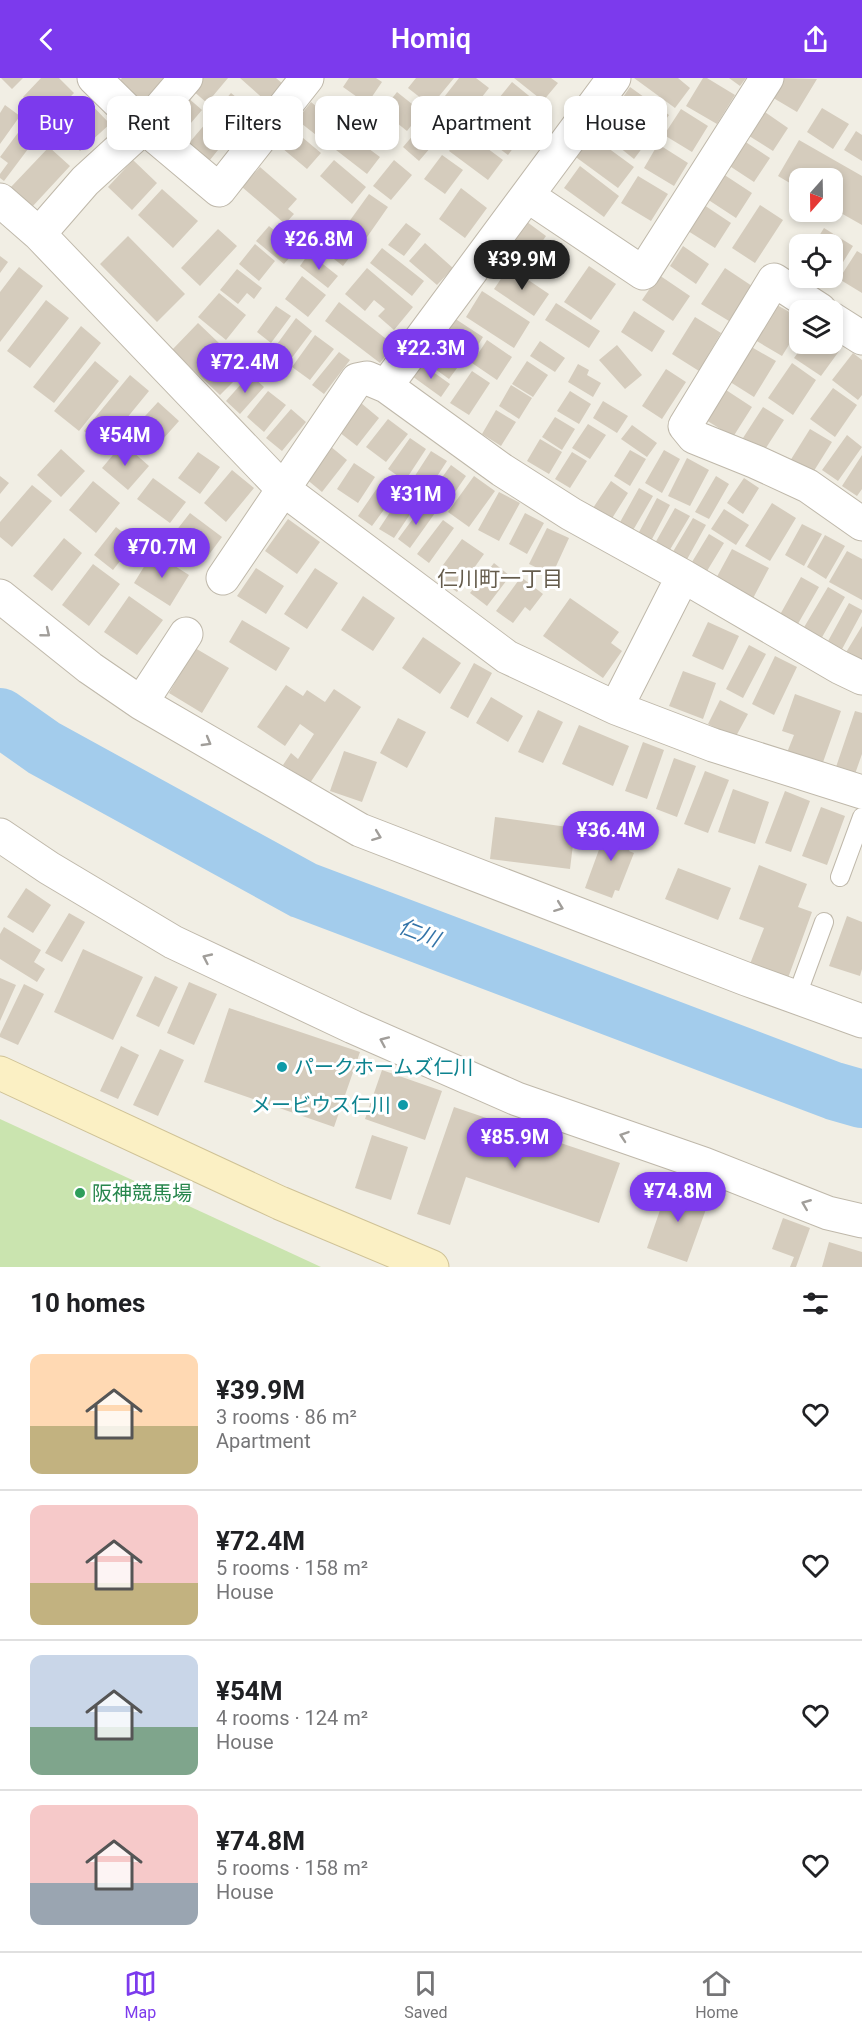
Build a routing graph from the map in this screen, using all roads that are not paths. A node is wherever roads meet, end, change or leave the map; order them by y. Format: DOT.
graph roads {
  1 [pos="94,78"];
  2 [pos="186,78"];
  3 [pos="307,78"];
  4 [pos="614,78"];
  5 [pos="767,78"];
  6 [pos="112,96"];
  7 [pos="171,96"];
  8 [pos="119,150"];
  9 [pos="171,150"];
  10 [pos="528,196"];
  11 [pos="0,200"];
  12 [pos="39,234"];
  13 [pos="805,300"];
  14 [pos="843,326"];
  15 [pos="862,338"];
  16 [pos="386,387"];
  17 [pos="283,489"];
  18 [pos="862,524"];
  19 [pos="683,576"];
  20 [pos="223,578"];
  21 [pos="0,596"];
  22 [pos="186,634"];
  23 [pos="862,678"];
  24 [pos="141,703"];
  25 [pos="616,708"];
  26 [pos="862,792"];
  27 [pos="862,817"];
  28 [pos="0,835"];
  29 [pos="840,877"];
  30 [pos="824,922"];
  31 [pos="796,998"];
  32 [pos="862,1021"];
  33 [pos="0,1073"];
  34 [pos="862,1221"];
  35 [pos="432,1267"];
  1 -- 6 [label="street"];
  2 -- 7 [label="street"];
  3 -- 9 [label="street"];
  4 -- 10 [label="street"];
  5 -- 10 [label="street"];
  8 -- 12 [label="street"];
  10 -- 16 [label="street"];
  11 -- 12 [label="street"];
  12 -- 17 [label="street"];
  13 -- 18 [label="street"];
  14 -- 15 [label="street"];
  16 -- 17 [label="street"];
  16 -- 19 [label="street"];
  17 -- 20 [label="street"];
  17 -- 25 [label="street"];
  19 -- 23 [label="street"];
  19 -- 25 [label="street"];
  21 -- 24 [label="street, one-way"];
  22 -- 24 [label="street"];
  24 -- 31 [label="street, one-way"];
  25 -- 26 [label="street"];
  27 -- 29 [label="lane"];
  34 -- 28 [label="street, one-way"];
  30 -- 31 [label="lane"];
  31 -- 32 [label="street"];
  33 -- 35 [label="street"];
}
